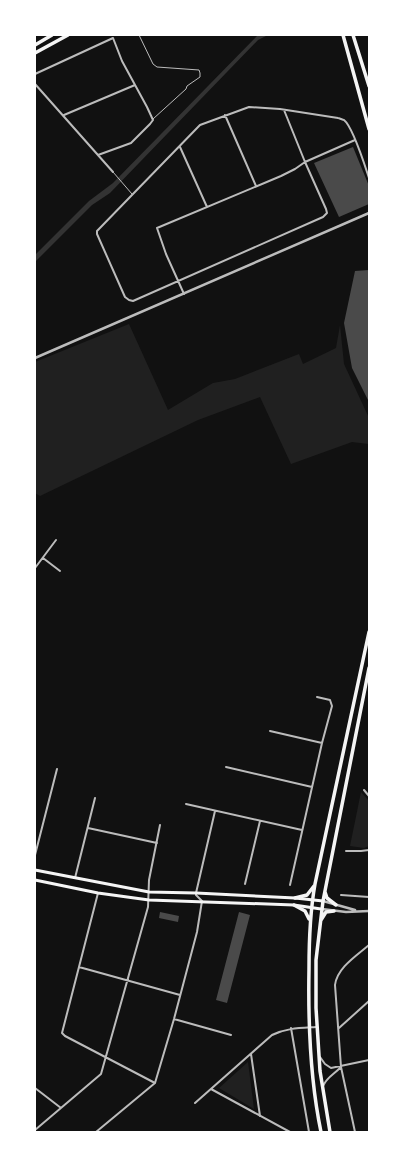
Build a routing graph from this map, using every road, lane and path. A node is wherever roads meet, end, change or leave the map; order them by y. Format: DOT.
graph roads {
  1 [pos="52,35"];
  2 [pos="68,35"];
  3 [pos="139,35"];
  4 [pos="343,35"];
  5 [pos="353,35"];
  6 [pos="35,45"];
  7 [pos="35,53"];
  8 [pos="35,74"];
  9 [pos="35,84"];
  10 [pos="134,85"];
  11 [pos="369,86"];
  12 [pos="284,110"];
  13 [pos="63,115"];
  14 [pos="225,115"];
  15 [pos="152,120"];
  16 [pos="369,129"];
  17 [pos="355,140"];
  18 [pos="180,147"];
  19 [pos="98,155"];
  20 [pos="305,162"];
  21 [pos="113,172"];
  22 [pos="369,178"];
  23 [pos="256,186"];
  24 [pos="132,195"];
  25 [pos="207,207"];
  26 [pos="369,213"];
  27 [pos="178,281"];
  28 [pos="184,294"];
  29 [pos="35,358"];
  30 [pos="56,540"];
  31 [pos="43,558"];
  32 [pos="35,568"];
  33 [pos="60,571"];
  34 [pos="369,632"];
  35 [pos="369,668"];
  36 [pos="369,687"];
  37 [pos="363,694"];
  38 [pos="317,697"];
  39 [pos="270,731"];
  40 [pos="322,743"];
  41 [pos="226,767"];
  42 [pos="57,769"];
  43 [pos="312,786"];
  44 [pos="364,790"];
  45 [pos="369,796"];
  46 [pos="95,798"];
  47 [pos="186,804"];
  48 [pos="215,811"];
  49 [pos="260,821"];
  50 [pos="160,825"];
  51 [pos="88,828"];
  52 [pos="302,830"];
  53 [pos="157,843"];
  54 [pos="369,850"];
  55 [pos="346,851"];
  56 [pos="35,855"];
  57 [pos="35,870"];
  58 [pos="75,878"];
  59 [pos="35,880"];
  60 [pos="245,884"];
  61 [pos="315,884"];
  62 [pos="290,885"];
  63 [pos="325,891"];
  64 [pos="149,892"];
  65 [pos="98,893"];
  66 [pos="196,893"];
  67 [pos="341,895"];
  68 [pos="369,897"];
  69 [pos="295,898"];
  70 [pos="149,900"];
  71 [pos="312,900"];
  72 [pos="323,901"];
  73 [pos="202,902"];
  74 [pos="294,905"];
  75 [pos="336,905"];
  76 [pos="311,908"];
  77 [pos="321,909"];
  78 [pos="334,910"];
  79 [pos="357,911"];
  80 [pos="369,911"];
  81 [pos="310,920"];
  82 [pos="320,921"];
  83 [pos="369,944"];
  84 [pos="78,967"];
  85 [pos="128,981"];
  86 [pos="180,996"];
  87 [pos="369,1001"];
  88 [pos="174,1019"];
  89 [pos="316,1027"];
  90 [pos="291,1028"];
  91 [pos="308,1028"];
  92 [pos="339,1028"];
  93 [pos="231,1035"];
  94 [pos="251,1054"];
  95 [pos="318,1054"];
  96 [pos="106,1057"];
  97 [pos="369,1060"];
  98 [pos="341,1067"];
  99 [pos="155,1083"];
  100 [pos="322,1087"];
  101 [pos="35,1088"];
  102 [pos="211,1089"];
  103 [pos="194,1103"];
  104 [pos="61,1108"];
  105 [pos="260,1116"];
  106 [pos="35,1130"];
  107 [pos="96,1132"];
  108 [pos="290,1132"];
  109 [pos="309,1132"];
  110 [pos="321,1132"];
  111 [pos="330,1132"];
  112 [pos="355,1132"];
  1 -- 6 [label="main road"];
  2 -- 7 [label="main road"];
  3 -- 15 [label="lane"];
  4 -- 16 [label="main road"];
  5 -- 11 [label="main road"];
  8 -- 10 [label="street"];
  9 -- 13 [label="street"];
  10 -- 13 [label="street"];
  10 -- 15 [label="street"];
  12 -- 14 [label="street"];
  12 -- 17 [label="street"];
  12 -- 20 [label="street"];
  13 -- 19 [label="street"];
  14 -- 18 [label="street"];
  14 -- 23 [label="street"];
  15 -- 19 [label="street"];
  17 -- 20 [label="street"];
  17 -- 22 [label="street"];
  18 -- 24 [label="street"];
  18 -- 25 [label="street"];
  19 -- 21 [label="street"];
  20 -- 23 [label="street"];
  20 -- 27 [label="street"];
  21 -- 24 [label="lane"];
  23 -- 25 [label="street"];
  24 -- 27 [label="street"];
  25 -- 27 [label="street"];
  26 -- 28 [label="street"];
  27 -- 28 [label="street"];
  28 -- 29 [label="street"];
  30 -- 31 [label="street"];
  31 -- 32 [label="street"];
  31 -- 33 [label="street"];
  34 -- 61 [label="main road"];
  35 -- 37 [label="main road"];
  36 -- 37 [label="main road"];
  37 -- 63 [label="main road"];
  38 -- 40 [label="street"];
  39 -- 40 [label="street"];
  40 -- 43 [label="street"];
  41 -- 43 [label="street"];
  42 -- 56 [label="street"];
  43 -- 52 [label="street"];
  44 -- 45 [label="street"];
  46 -- 51 [label="street"];
  47 -- 48 [label="street"];
  48 -- 49 [label="street"];
  48 -- 66 [label="street"];
  49 -- 52 [label="street"];
  49 -- 60 [label="street"];
  50 -- 53 [label="street"];
  51 -- 53 [label="street"];
  51 -- 58 [label="street"];
  52 -- 62 [label="street"];
  53 -- 64 [label="street"];
  54 -- 55 [label="street"];
  57 -- 58 [label="main road"];
  58 -- 64 [label="main road"];
  59 -- 65 [label="main road"];
  61 -- 69 [label="main road"];
  61 -- 71 [label="main road"];
  63 -- 72 [label="main road"];
  63 -- 75 [label="main road"];
  64 -- 66 [label="main road"];
  64 -- 70 [label="street"];
  65 -- 70 [label="main road"];
  65 -- 84 [label="street"];
  66 -- 69 [label="main road"];
  66 -- 73 [label="street"];
  67 -- 68 [label="street"];
  69 -- 71 [label="main road"];
  70 -- 73 [label="main road"];
  70 -- 85 [label="street"];
  71 -- 72 [label="main road"];
  71 -- 76 [label="main road"];
  72 -- 75 [label="street"];
  72 -- 77 [label="main road"];
  73 -- 74 [label="main road"];
  73 -- 86 [label="street"];
  74 -- 76 [label="main road"];
  74 -- 81 [label="main road"];
  75 -- 79 [label="street"];
  76 -- 77 [label="main road"];
  76 -- 81 [label="main road"];
  77 -- 78 [label="street"];
  77 -- 82 [label="main road"];
  78 -- 79 [label="street"];
  78 -- 82 [label="main road"];
  79 -- 80 [label="street"];
  81 -- 91 [label="main road"];
  82 -- 89 [label="main road"];
  83 -- 92 [label="street"];
  84 -- 85 [label="street"];
  84 -- 96 [label="street"];
  85 -- 86 [label="street"];
  85 -- 96 [label="street"];
  86 -- 88 [label="street"];
  87 -- 92 [label="street"];
  88 -- 93 [label="street"];
  88 -- 99 [label="street"];
  89 -- 91 [label="street"];
  89 -- 95 [label="main road"];
  90 -- 91 [label="street"];
  90 -- 94 [label="street"];
  90 -- 109 [label="street"];
  91 -- 110 [label="main road"];
  92 -- 98 [label="street"];
  94 -- 102 [label="street"];
  94 -- 105 [label="street"];
  95 -- 98 [label="street"];
  95 -- 100 [label="main road"];
  96 -- 99 [label="street"];
  96 -- 104 [label="street"];
  97 -- 98 [label="street"];
  98 -- 100 [label="street"];
  98 -- 112 [label="street"];
  99 -- 107 [label="street"];
  100 -- 111 [label="main road"];
  101 -- 104 [label="street"];
  102 -- 103 [label="street"];
  102 -- 105 [label="street"];
  104 -- 106 [label="street"];
  105 -- 108 [label="street"];
}
